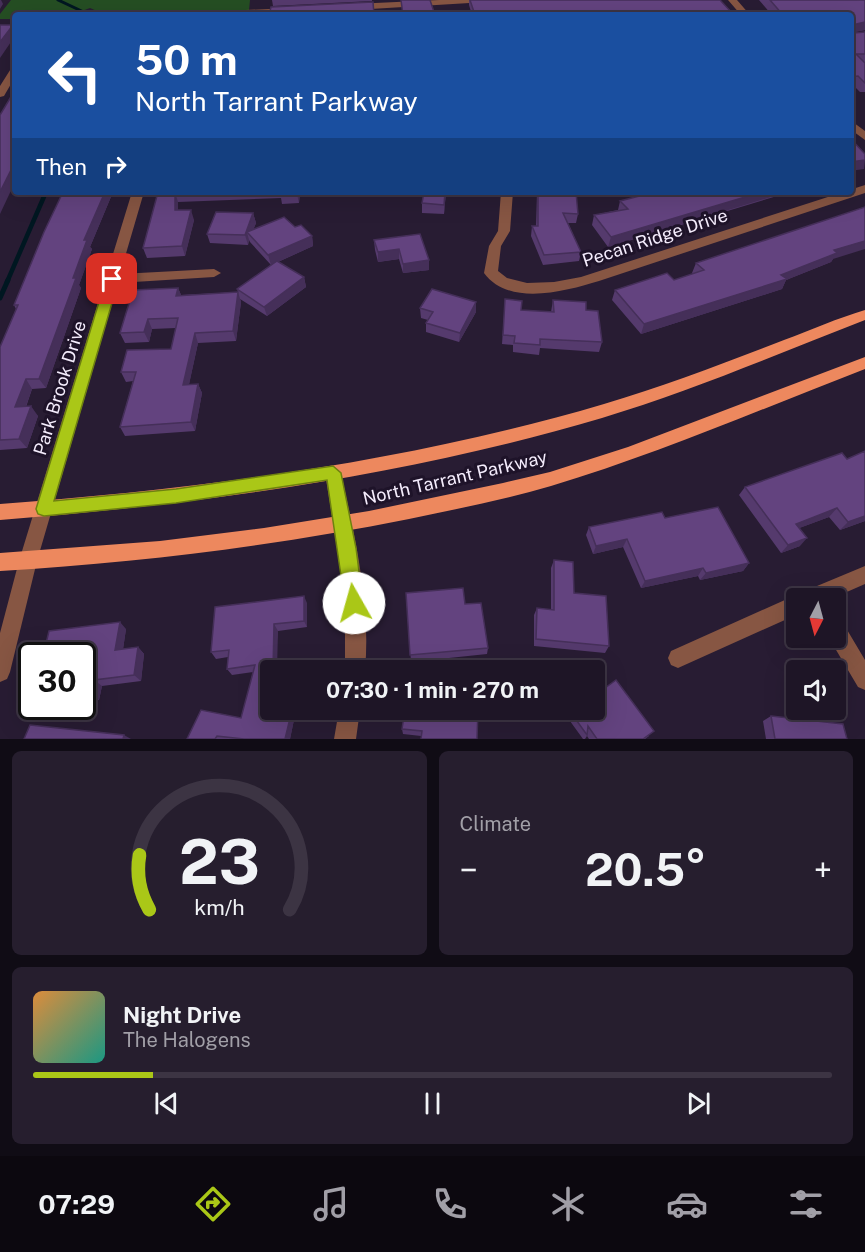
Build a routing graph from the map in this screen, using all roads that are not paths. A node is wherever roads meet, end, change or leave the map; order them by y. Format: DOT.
graph roads {
  1 [pos="255,0"];
  2 [pos="486,0"];
  3 [pos="732,0"];
  4 [pos="452,2"];
  5 [pos="347,7"];
  6 [pos="300,9"];
  7 [pos="254,12"];
  8 [pos="453,12"];
  9 [pos="743,12"];
  10 [pos="12,74"];
  11 [pos="0,94"];
  12 [pos="854,127"];
  13 [pos="865,137"];
  14 [pos="137,195"];
  15 [pos="507,195"];
  16 [pos="846,195"];
  17 [pos="214,273"];
  18 [pos="112,279"];
  19 [pos="865,315"];
  20 [pos="865,363"];
  21 [pos="333,473"];
  22 [pos="44,509"];
  23 [pos="0,512"];
  24 [pos="344,525"];
  25 [pos="28,561"];
  26 [pos="0,562"];
  27 [pos="865,575"];
  28 [pos="836,588"];
  29 [pos="786,610"];
  30 [pos="846,647"];
  31 [pos="678,658"];
  32 [pos="355,660"];
  33 [pos="0,672"];
  34 [pos="865,680"];
  35 [pos="348,720"];
  36 [pos="345,739"];
  1 -- 7 [label="street"];
  2 -- 4 [label="street"];
  3 -- 9 [label="street"];
  4 -- 5 [label="street"];
  4 -- 8 [label="street"];
  6 -- 7 [label="street"];
  10 -- 11 [label="street"];
  12 -- 13 [label="street"];
  14 -- 18 [label="street, Park Brook Drive"];
  15 -- 16 [label="street, Pecan Ridge Drive"];
  17 -- 18 [label="street"];
  18 -- 22 [label="street, Park Brook Drive"];
  19 -- 21 [label="main road, North Tarrant Parkway"];
  20 -- 24 [label="main road, North Tarrant Parkway"];
  21 -- 22 [label="main road, North Tarrant Parkway"];
  21 -- 24 [label="street"];
  22 -- 23 [label="main road, North Tarrant Parkway"];
  22 -- 25 [label="street, Park Brook Drive"];
  24 -- 25 [label="main road, North Tarrant Parkway"];
  24 -- 32 [label="street"];
  25 -- 26 [label="main road, North Tarrant Parkway"];
  25 -- 33 [label="street, Park Brook Drive"];
  27 -- 28 [label="street"];
  29 -- 31 [label="street"];
  30 -- 34 [label="street"];
  35 -- 36 [label="street"];
}
